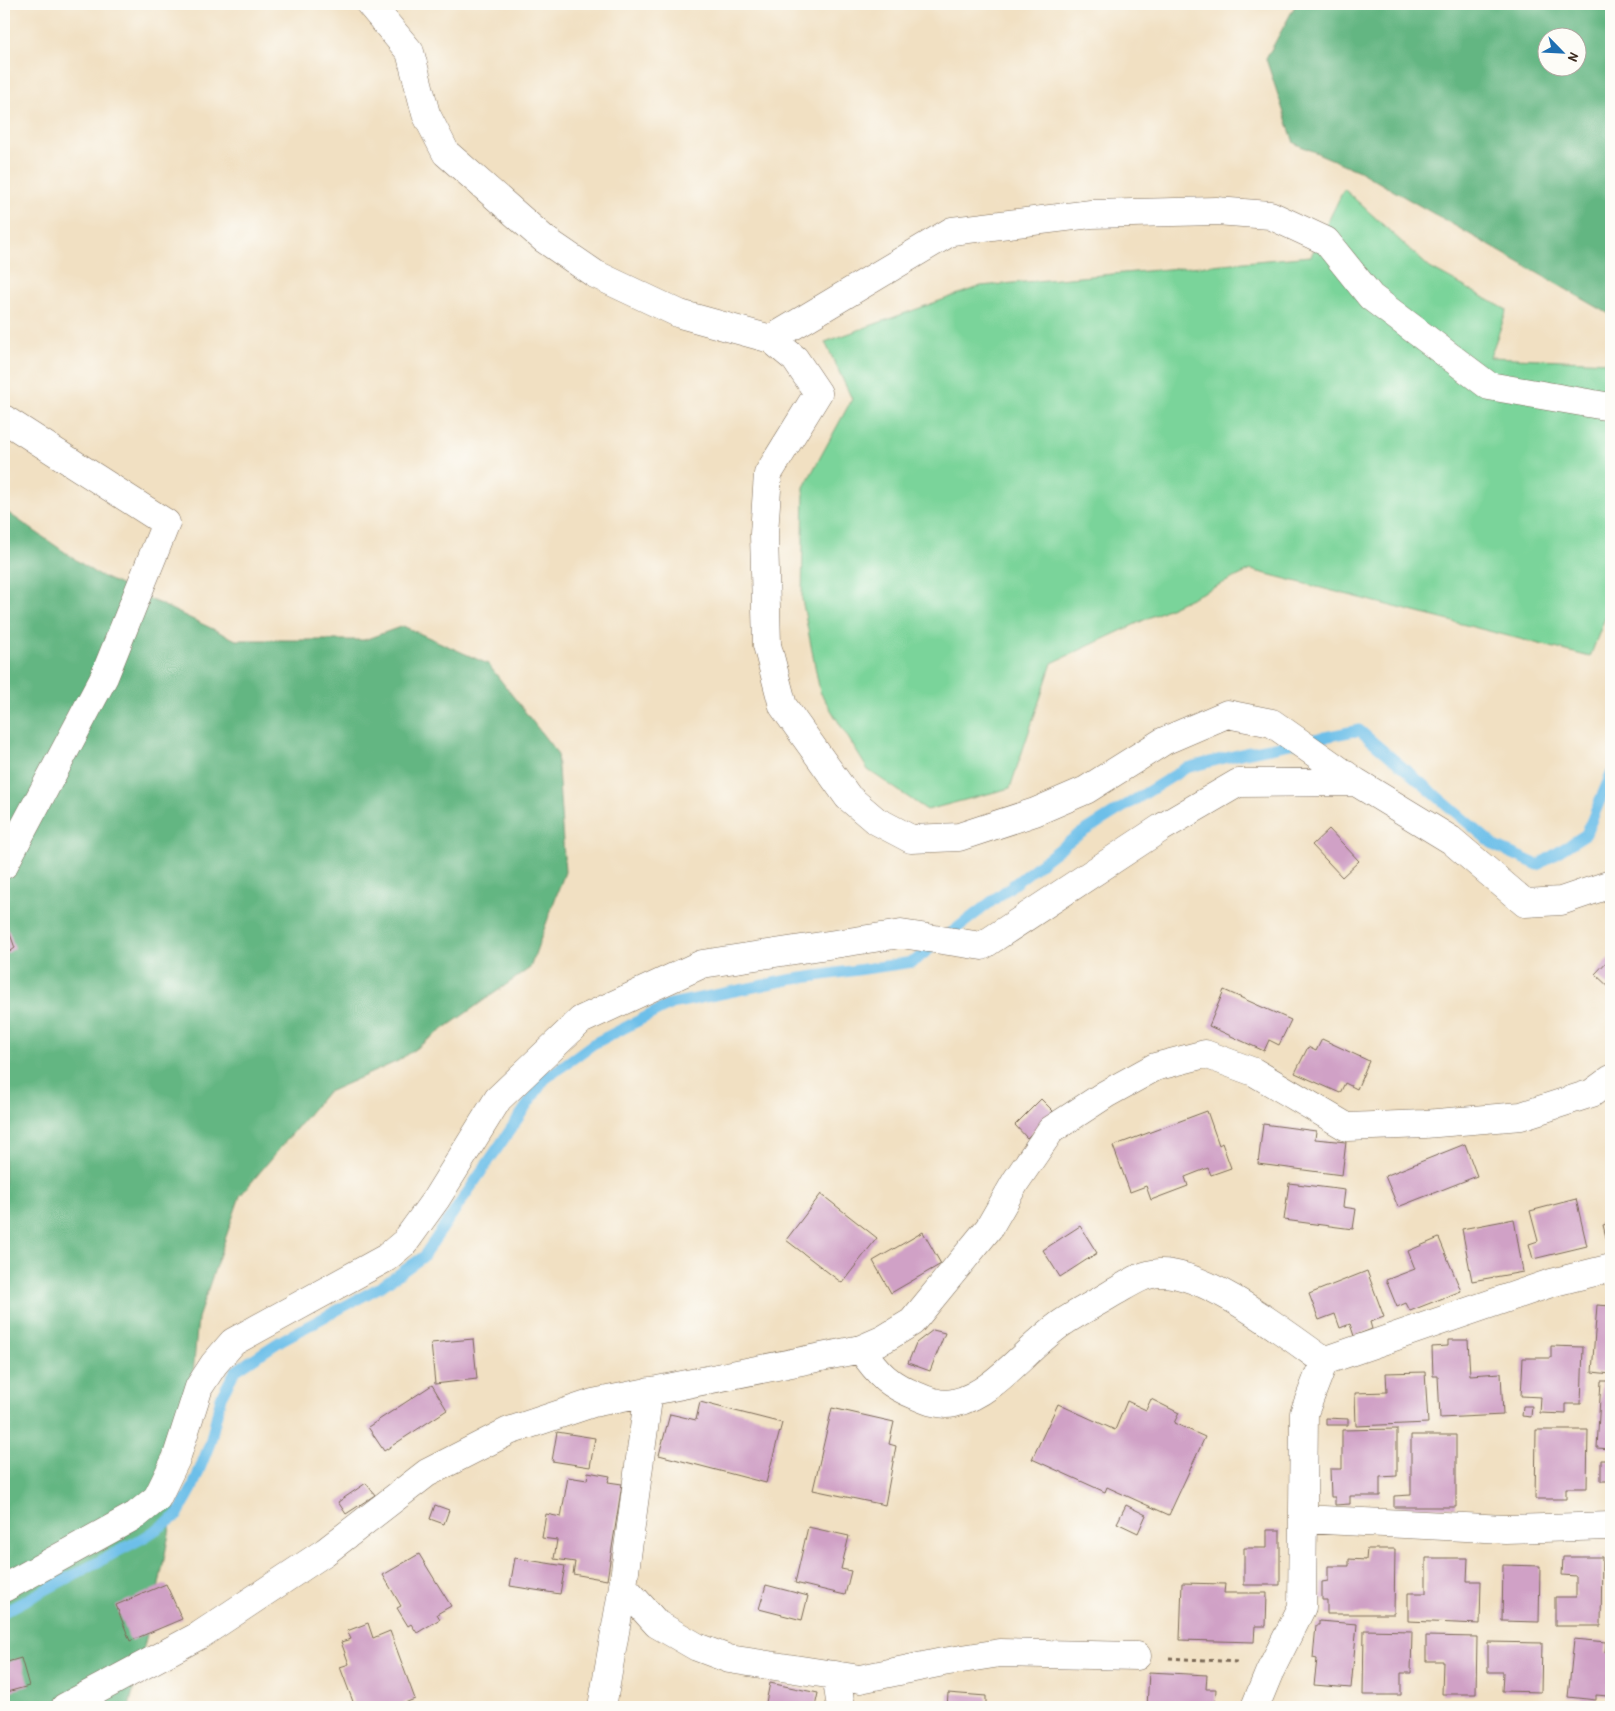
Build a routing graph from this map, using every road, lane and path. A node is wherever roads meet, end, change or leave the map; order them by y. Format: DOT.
graph roads {
  1 [pos="370,4"];
  2 [pos="771,338"];
  3 [pos="1611,407"];
  4 [pos="4,419"];
  5 [pos="1356,782"];
  6 [pos="4,865"];
  7 [pos="1611,884"];
  8 [pos="1611,1078"];
  9 [pos="1611,1268"];
  10 [pos="861,1349"];
  11 [pos="1324,1361"];
  12 [pos="649,1391"];
  13 [pos="1302,1519"];
  14 [pos="1611,1526"];
  15 [pos="623,1586"];
  16 [pos="4,1588"];
  17 [pos="1138,1656"];
  18 [pos="1274,1664"];
  19 [pos="836,1675"];
  20 [pos="65,1707"];
  21 [pos="602,1707"];
  22 [pos="841,1707"];
  23 [pos="1255,1707"];
  1 -- 2 [label="street"];
  2 -- 3 [label="street"];
  2 -- 5 [label="street"];
  4 -- 6 [label="street"];
  5 -- 7 [label="street"];
  5 -- 16 [label="street"];
  8 -- 10 [label="street"];
  9 -- 11 [label="street"];
  10 -- 11 [label="street"];
  10 -- 12 [label="street"];
  11 -- 13 [label="street"];
  12 -- 15 [label="street"];
  12 -- 20 [label="street"];
  13 -- 14 [label="street"];
  13 -- 18 [label="street"];
  15 -- 19 [label="street"];
  15 -- 21 [label="street"];
  17 -- 18 [label="path"];
  17 -- 19 [label="street"];
  18 -- 23 [label="street"];
  19 -- 22 [label="street"];
}
